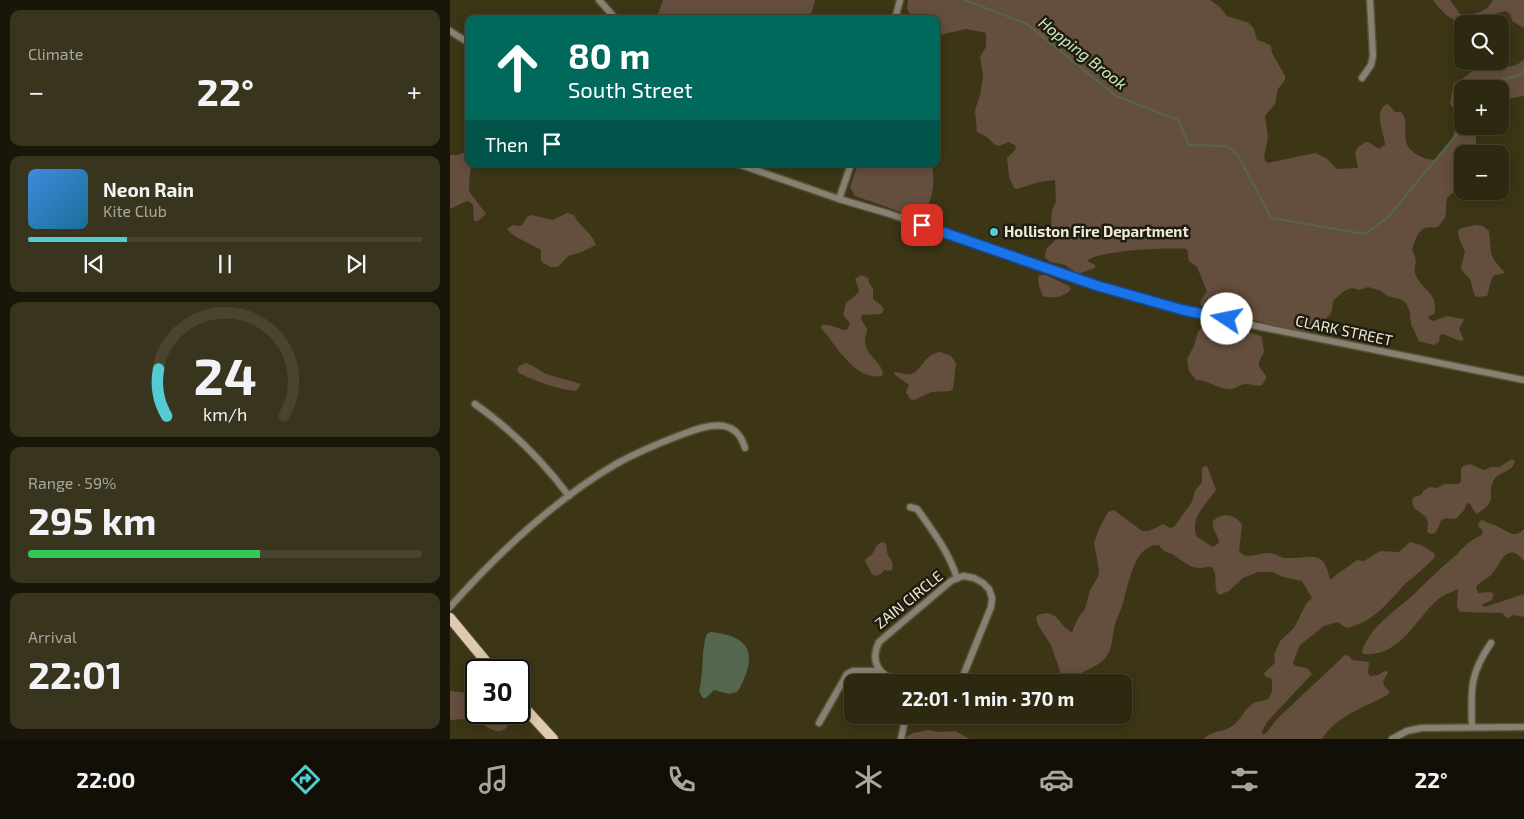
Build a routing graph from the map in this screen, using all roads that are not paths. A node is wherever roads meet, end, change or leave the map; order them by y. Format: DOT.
graph roads {
  1 [pos="599,0"];
  2 [pos="900,0"];
  3 [pos="1370,0"];
  4 [pos="612,15"];
  5 [pos="896,15"];
  6 [pos="450,32"];
  7 [pos="465,41"];
  8 [pos="1362,78"];
  9 [pos="747,167"];
  10 [pos="850,167"];
  11 [pos="839,199"];
  12 [pos="1524,380"];
  13 [pos="475,404"];
  14 [pos="745,448"];
  15 [pos="570,496"];
  16 [pos="910,507"];
  17 [pos="957,578"];
  18 [pos="450,607"];
  19 [pos="450,618"];
  20 [pos="1491,643"];
  21 [pos="484,659"];
  22 [pos="880,671"];
  23 [pos="883,674"];
  24 [pos="964,674"];
  25 [pos="530,714"];
  26 [pos="820,723"];
  27 [pos="904,724"];
  28 [pos="1472,727"];
  29 [pos="1524,728"];
  30 [pos="553,739"];
  31 [pos="900,739"];
  32 [pos="1392,739"];
  1 -- 4 [label="street"];
  2 -- 5 [label="street"];
  3 -- 8 [label="street"];
  6 -- 7 [label="street"];
  9 -- 11 [label="street, CLARK STREET"];
  10 -- 11 [label="street"];
  11 -- 12 [label="street, CLARK STREET"];
  13 -- 15 [label="street"];
  14 -- 15 [label="street"];
  15 -- 18 [label="street"];
  16 -- 17 [label="street, ZAIN CIRCLE"];
  17 -- 22 [label="street, ZAIN CIRCLE"];
  17 -- 24 [label="street, ZAIN CIRCLE"];
  19 -- 21 [label="main road"];
  20 -- 28 [label="street"];
  22 -- 23 [label="street"];
  22 -- 26 [label="street"];
  25 -- 30 [label="main road"];
  27 -- 31 [label="street"];
  28 -- 29 [label="street"];
  28 -- 32 [label="street"];
}
